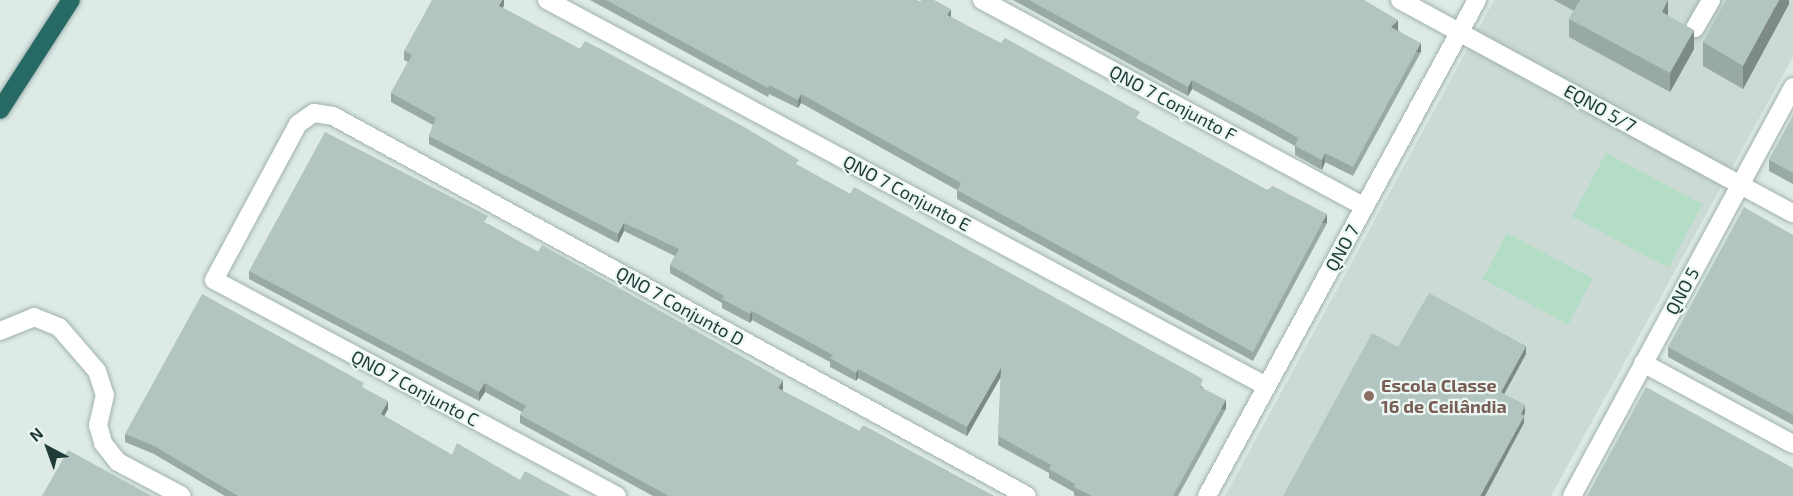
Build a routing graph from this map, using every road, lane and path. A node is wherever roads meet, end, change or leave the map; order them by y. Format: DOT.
graph roads {
  1 [pos="71,0"];
  2 [pos="547,0"];
  3 [pos="982,0"];
  4 [pos="1400,0"];
  5 [pos="1478,0"];
  6 [pos="1711,0"];
  7 [pos="1695,28"];
  8 [pos="1460,32"];
  9 [pos="1793,87"];
  10 [pos="0,110"];
  11 [pos="333,116"];
  12 [pos="1739,183"];
  13 [pos="1365,207"];
  14 [pos="1793,213"];
  15 [pos="0,331"];
  16 [pos="1643,363"];
  17 [pos="1266,386"];
  18 [pos="1793,444"];
  19 [pos="182,496"];
  20 [pos="616,496"];
  21 [pos="1027,496"];
  22 [pos="1207,496"];
  23 [pos="1572,496"];
  1 -- 10 [label="highway"];
  2 -- 17 [label="street, QNO 7 Conjunto E"];
  3 -- 13 [label="street, QNO 7 Conjunto F"];
  4 -- 8 [label="street, EQNO 5/7"];
  5 -- 8 [label="street, QNO 7"];
  6 -- 7 [label="street"];
  8 -- 12 [label="street, EQNO 5/7"];
  8 -- 13 [label="street, QNO 7"];
  9 -- 12 [label="street, QNO 5"];
  11 -- 20 [label="street, QNO 7 Conjunto C"];
  11 -- 21 [label="street, QNO 7 Conjunto D"];
  12 -- 14 [label="street, EQNO 5/7"];
  12 -- 16 [label="street, QNO 5"];
  13 -- 17 [label="street, QNO 7"];
  15 -- 19 [label="street"];
  16 -- 18 [label="street"];
  16 -- 23 [label="street, QNO 5"];
  17 -- 22 [label="street, QNO 7"];
}
